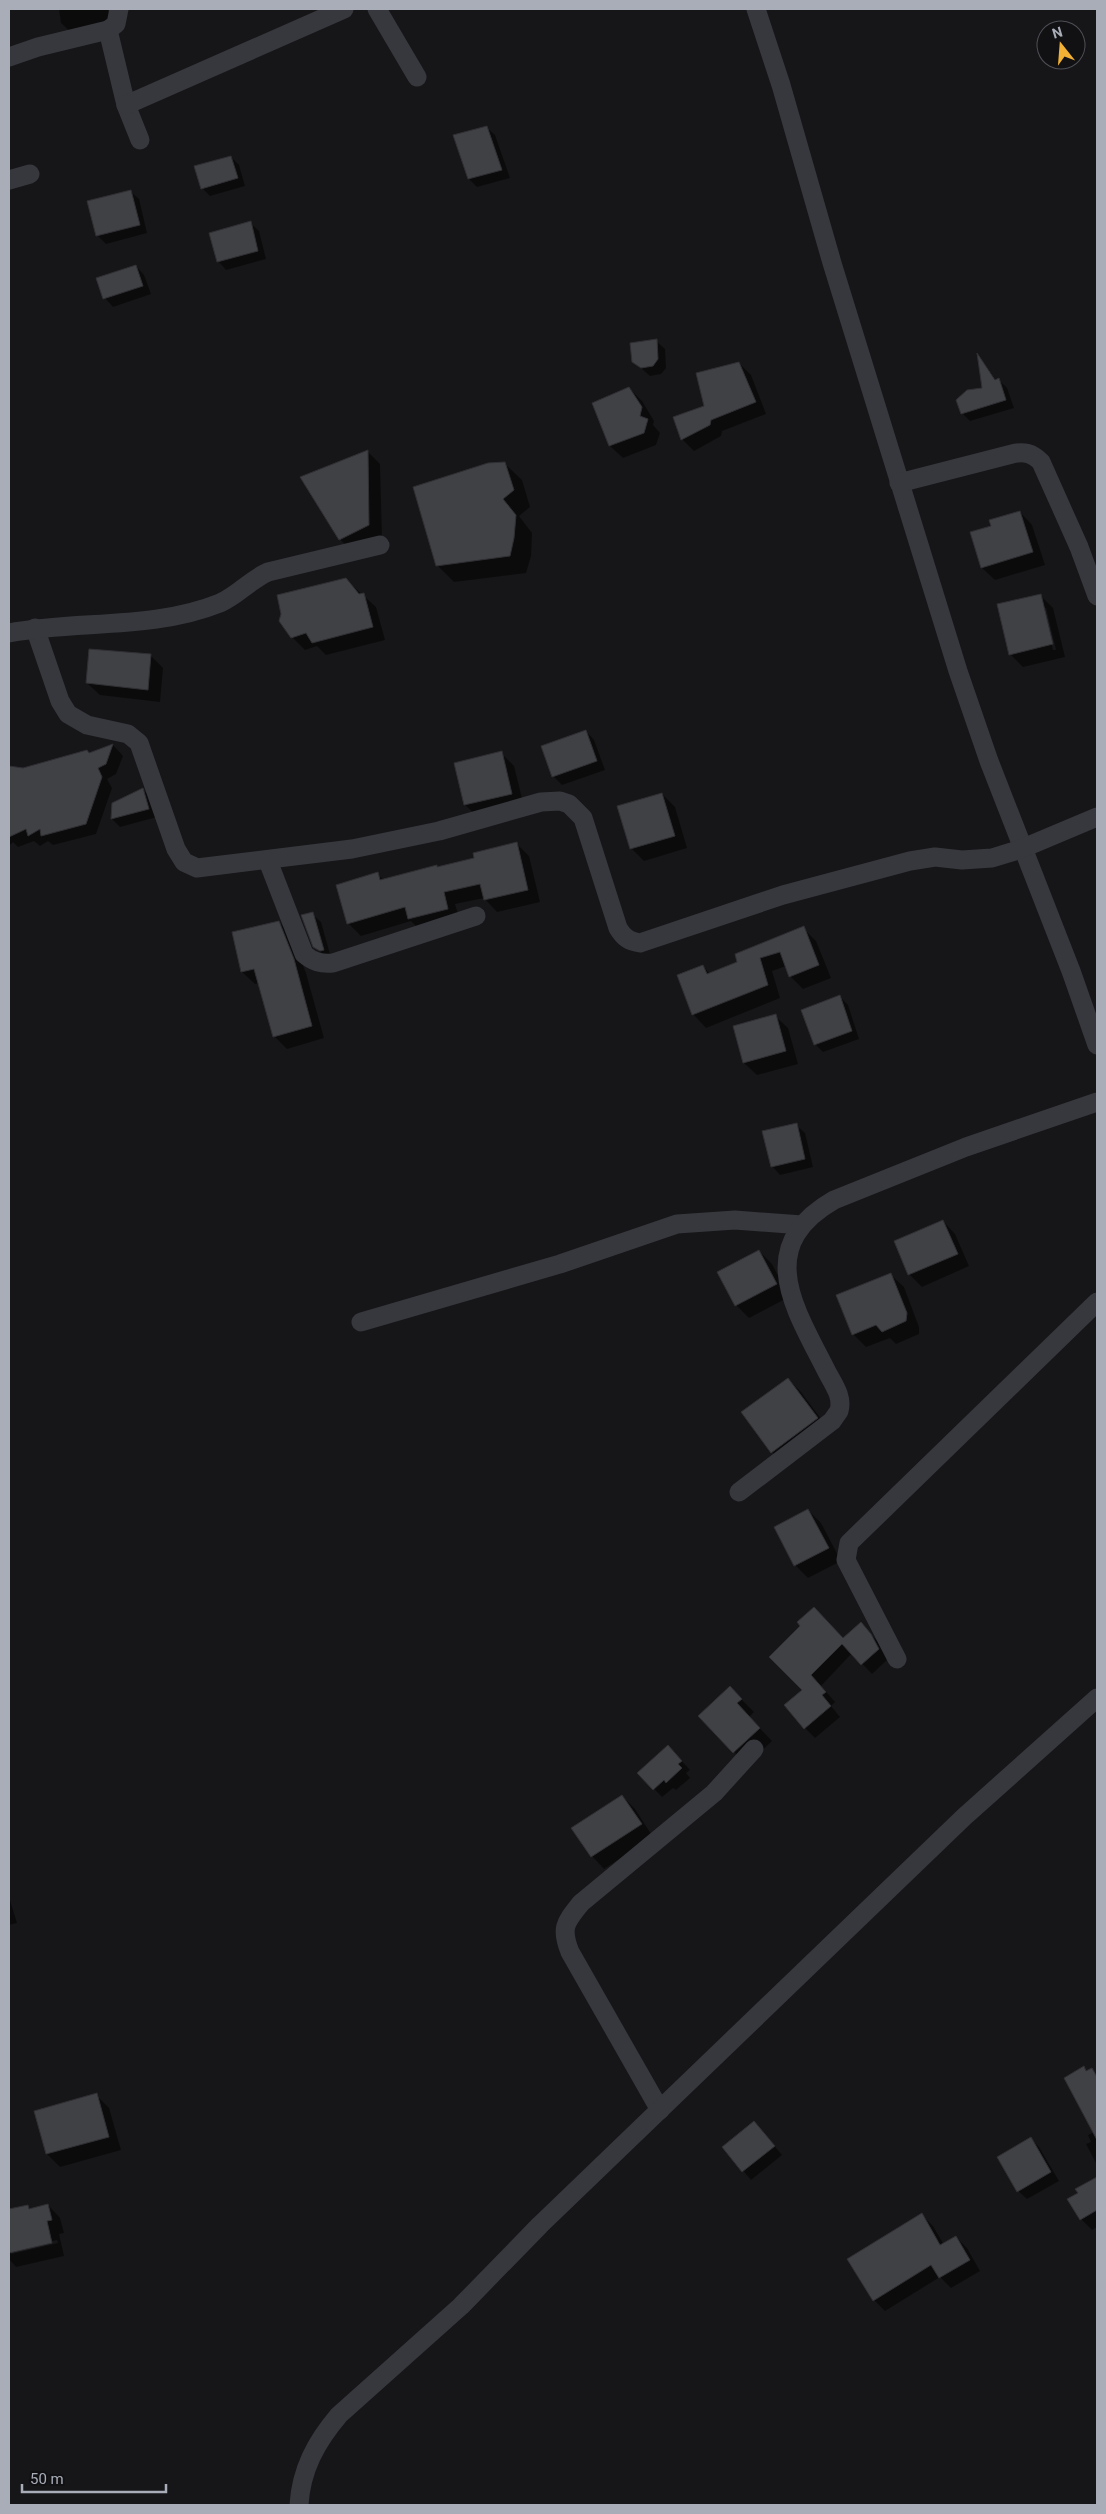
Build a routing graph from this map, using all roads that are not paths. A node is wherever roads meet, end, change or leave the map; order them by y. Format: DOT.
graph roads {
  1 [pos="119,9"];
  2 [pos="344,9"];
  3 [pos="377,9"];
  4 [pos="756,9"];
  5 [pos="108,30"];
  6 [pos="9,57"];
  7 [pos="417,77"];
  8 [pos="126,105"];
  9 [pos="140,140"];
  10 [pos="30,174"];
  11 [pos="9,180"];
  12 [pos="899,483"];
  13 [pos="380,545"];
  14 [pos="1097,596"];
  15 [pos="35,628"];
  16 [pos="9,632"];
  17 [pos="1097,817"];
  18 [pos="1021,849"];
  19 [pos="268,861"];
  20 [pos="476,916"];
  21 [pos="1097,1045"];
  22 [pos="1097,1102"];
  23 [pos="802,1225"];
  24 [pos="1097,1302"];
  25 [pos="361,1322"];
  26 [pos="739,1492"];
  27 [pos="897,1659"];
  28 [pos="1097,1698"];
  29 [pos="754,1749"];
  30 [pos="660,2110"];
  31 [pos="299,2505"];
  1 -- 5 [label="street"];
  2 -- 8 [label="street"];
  3 -- 7 [label="street"];
  4 -- 12 [label="street"];
  5 -- 6 [label="street"];
  5 -- 8 [label="street"];
  8 -- 9 [label="street"];
  10 -- 11 [label="street"];
  12 -- 14 [label="street"];
  12 -- 18 [label="street"];
  13 -- 15 [label="street"];
  15 -- 16 [label="street"];
  15 -- 19 [label="street"];
  17 -- 18 [label="street"];
  18 -- 19 [label="street"];
  18 -- 21 [label="street"];
  19 -- 20 [label="street"];
  22 -- 23 [label="street"];
  23 -- 25 [label="street"];
  23 -- 26 [label="street"];
  24 -- 27 [label="street"];
  28 -- 30 [label="street"];
  29 -- 30 [label="street"];
  30 -- 31 [label="street"];
}
